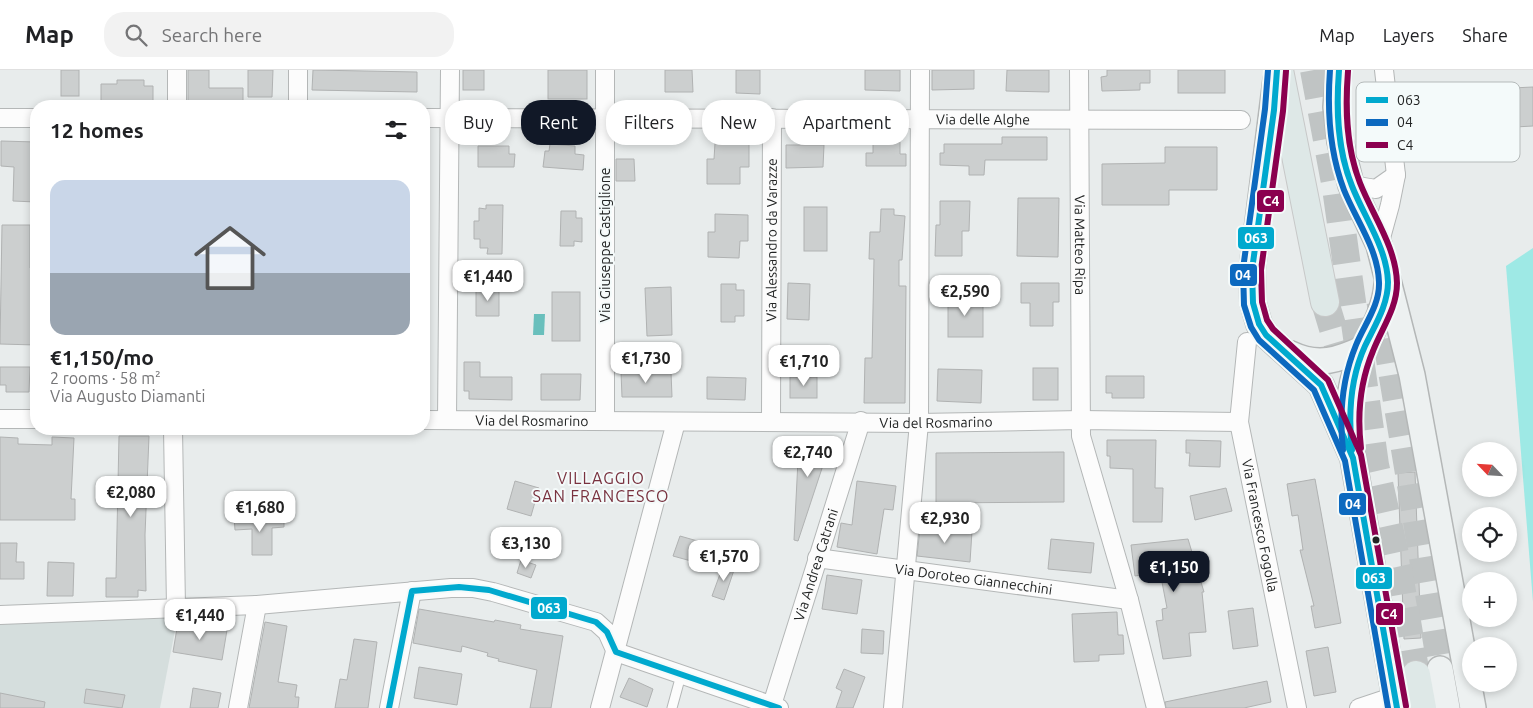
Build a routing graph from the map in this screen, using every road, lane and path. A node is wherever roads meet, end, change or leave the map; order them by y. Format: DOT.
graph roads {
  1 [pos="177,70"];
  2 [pos="298,70"];
  3 [pos="450,70"];
  4 [pos="605,70"];
  5 [pos="920,70"];
  6 [pos="1079,70"];
  7 [pos="1278,70"];
  8 [pos="1339,70"];
  9 [pos="177,100"];
  10 [pos="298,100"];
  11 [pos="450,100"];
  12 [pos="606,117"];
  13 [pos="920,117"];
  14 [pos="0,118"];
  15 [pos="30,118"];
  16 [pos="430,118"];
  17 [pos="445,118"];
  18 [pos="511,118"];
  19 [pos="775,118"];
  20 [pos="1080,120"];
  21 [pos="1241,120"];
  22 [pos="450,145"];
  23 [pos="772,145"];
  24 [pos="1395,162"];
  25 [pos="1396,174"];
  26 [pos="1352,185"];
  27 [pos="1378,245"];
  28 [pos="1388,281"];
  29 [pos="1325,302"];
  30 [pos="1247,342"];
  31 [pos="1364,348"];
  32 [pos="1283,350"];
  33 [pos="0,419"];
  34 [pos="30,419"];
  35 [pos="430,420"];
  36 [pos="447,420"];
  37 [pos="1081,420"];
  38 [pos="605,421"];
  39 [pos="771,421"];
  40 [pos="861,421"];
  41 [pos="676,422"];
  42 [pos="1240,422"];
  43 [pos="919,423"];
  44 [pos="173,435"];
  45 [pos="1353,458"];
  46 [pos="817,558"];
  47 [pos="905,570"];
  48 [pos="412,591"];
  49 [pos="1129,600"];
  50 [pos="257,604"];
  51 [pos="176,607"];
  52 [pos="0,615"];
  53 [pos="616,652"];
  54 [pos="1428,672"];
  55 [pos="681,674"];
  56 [pos="1396,702"];
  57 [pos="774,707"];
  58 [pos="238,708"];
  59 [pos="390,708"];
  60 [pos="600,708"];
  61 [pos="672,708"];
  62 [pos="893,708"];
  63 [pos="1156,708"];
  64 [pos="1297,708"];
  65 [pos="1359,708"];
  66 [pos="1422,708"];
  67 [pos="1447,708"];
  68 [pos="1473,708"];
  1 -- 9 [label="street"];
  2 -- 10 [label="street"];
  3 -- 11 [label="street"];
  4 -- 12 [label="street, Via Giuseppe Castiglione"];
  5 -- 13 [label="street"];
  6 -- 20 [label="street, Via Matteo Ripa"];
  7 -- 29 [label="main road"];
  7 -- 32 [label="main road"];
  8 -- 26 [label="main road"];
  12 -- 18 [label="street, Via delle Alghe"];
  12 -- 38 [label="street, Via Giuseppe Castiglione"];
  13 -- 19 [label="street, Via delle Alghe"];
  13 -- 20 [label="street, Via delle Alghe"];
  13 -- 43 [label="street"];
  14 -- 15 [label="street"];
  16 -- 17 [label="street, Via delle Alghe"];
  20 -- 21 [label="street, Via delle Alghe"];
  20 -- 37 [label="street, Via Matteo Ripa"];
  22 -- 36 [label="street"];
  23 -- 39 [label="street, Via Alessandro da Varazze"];
  24 -- 25 [label="street"];
  25 -- 26 [label="street"];
  25 -- 27 [label="street"];
  26 -- 27 [label="main road"];
  27 -- 28 [label="main road"];
  28 -- 31 [label="main road"];
  28 -- 68 [label="main road"];
  30 -- 42 [label="street, Via Francesco Fogolla"];
  31 -- 32 [label="main road"];
  31 -- 45 [label="main road"];
  32 -- 45 [label="main road"];
  33 -- 34 [label="street"];
  35 -- 36 [label="street, Via del Rosmarino"];
  36 -- 38 [label="street, Via del Rosmarino"];
  37 -- 42 [label="street, Via del Rosmarino"];
  37 -- 43 [label="street, Via del Rosmarino"];
  37 -- 49 [label="street, Via Matteo Ripa"];
  38 -- 41 [label="street, Via del Rosmarino"];
  39 -- 40 [label="street, Via del Rosmarino"];
  39 -- 41 [label="street, Via del Rosmarino"];
  40 -- 43 [label="street, Via del Rosmarino"];
  40 -- 46 [label="street, Via Andrea Catrani"];
  41 -- 53 [label="street"];
  42 -- 64 [label="street, Via Francesco Fogolla"];
  43 -- 47 [label="street"];
  44 -- 51 [label="street"];
  45 -- 56 [label="main road"];
  46 -- 47 [label="street, Via Doroteo Giannecchini"];
  46 -- 57 [label="street, Via Andrea Catrani"];
  47 -- 49 [label="street, Via Doroteo Giannecchini"];
  47 -- 62 [label="street"];
  48 -- 50 [label="street"];
  48 -- 53 [label="street"];
  48 -- 59 [label="street"];
  49 -- 63 [label="street, Via Matteo Ripa"];
  50 -- 51 [label="street"];
  50 -- 58 [label="street"];
  51 -- 52 [label="street"];
  53 -- 55 [label="street"];
  53 -- 60 [label="street"];
  54 -- 66 [label="main road"];
  54 -- 67 [label="main road"];
  55 -- 57 [label="street"];
  55 -- 61 [label="lane"];
  56 -- 65 [label="street"];
}
